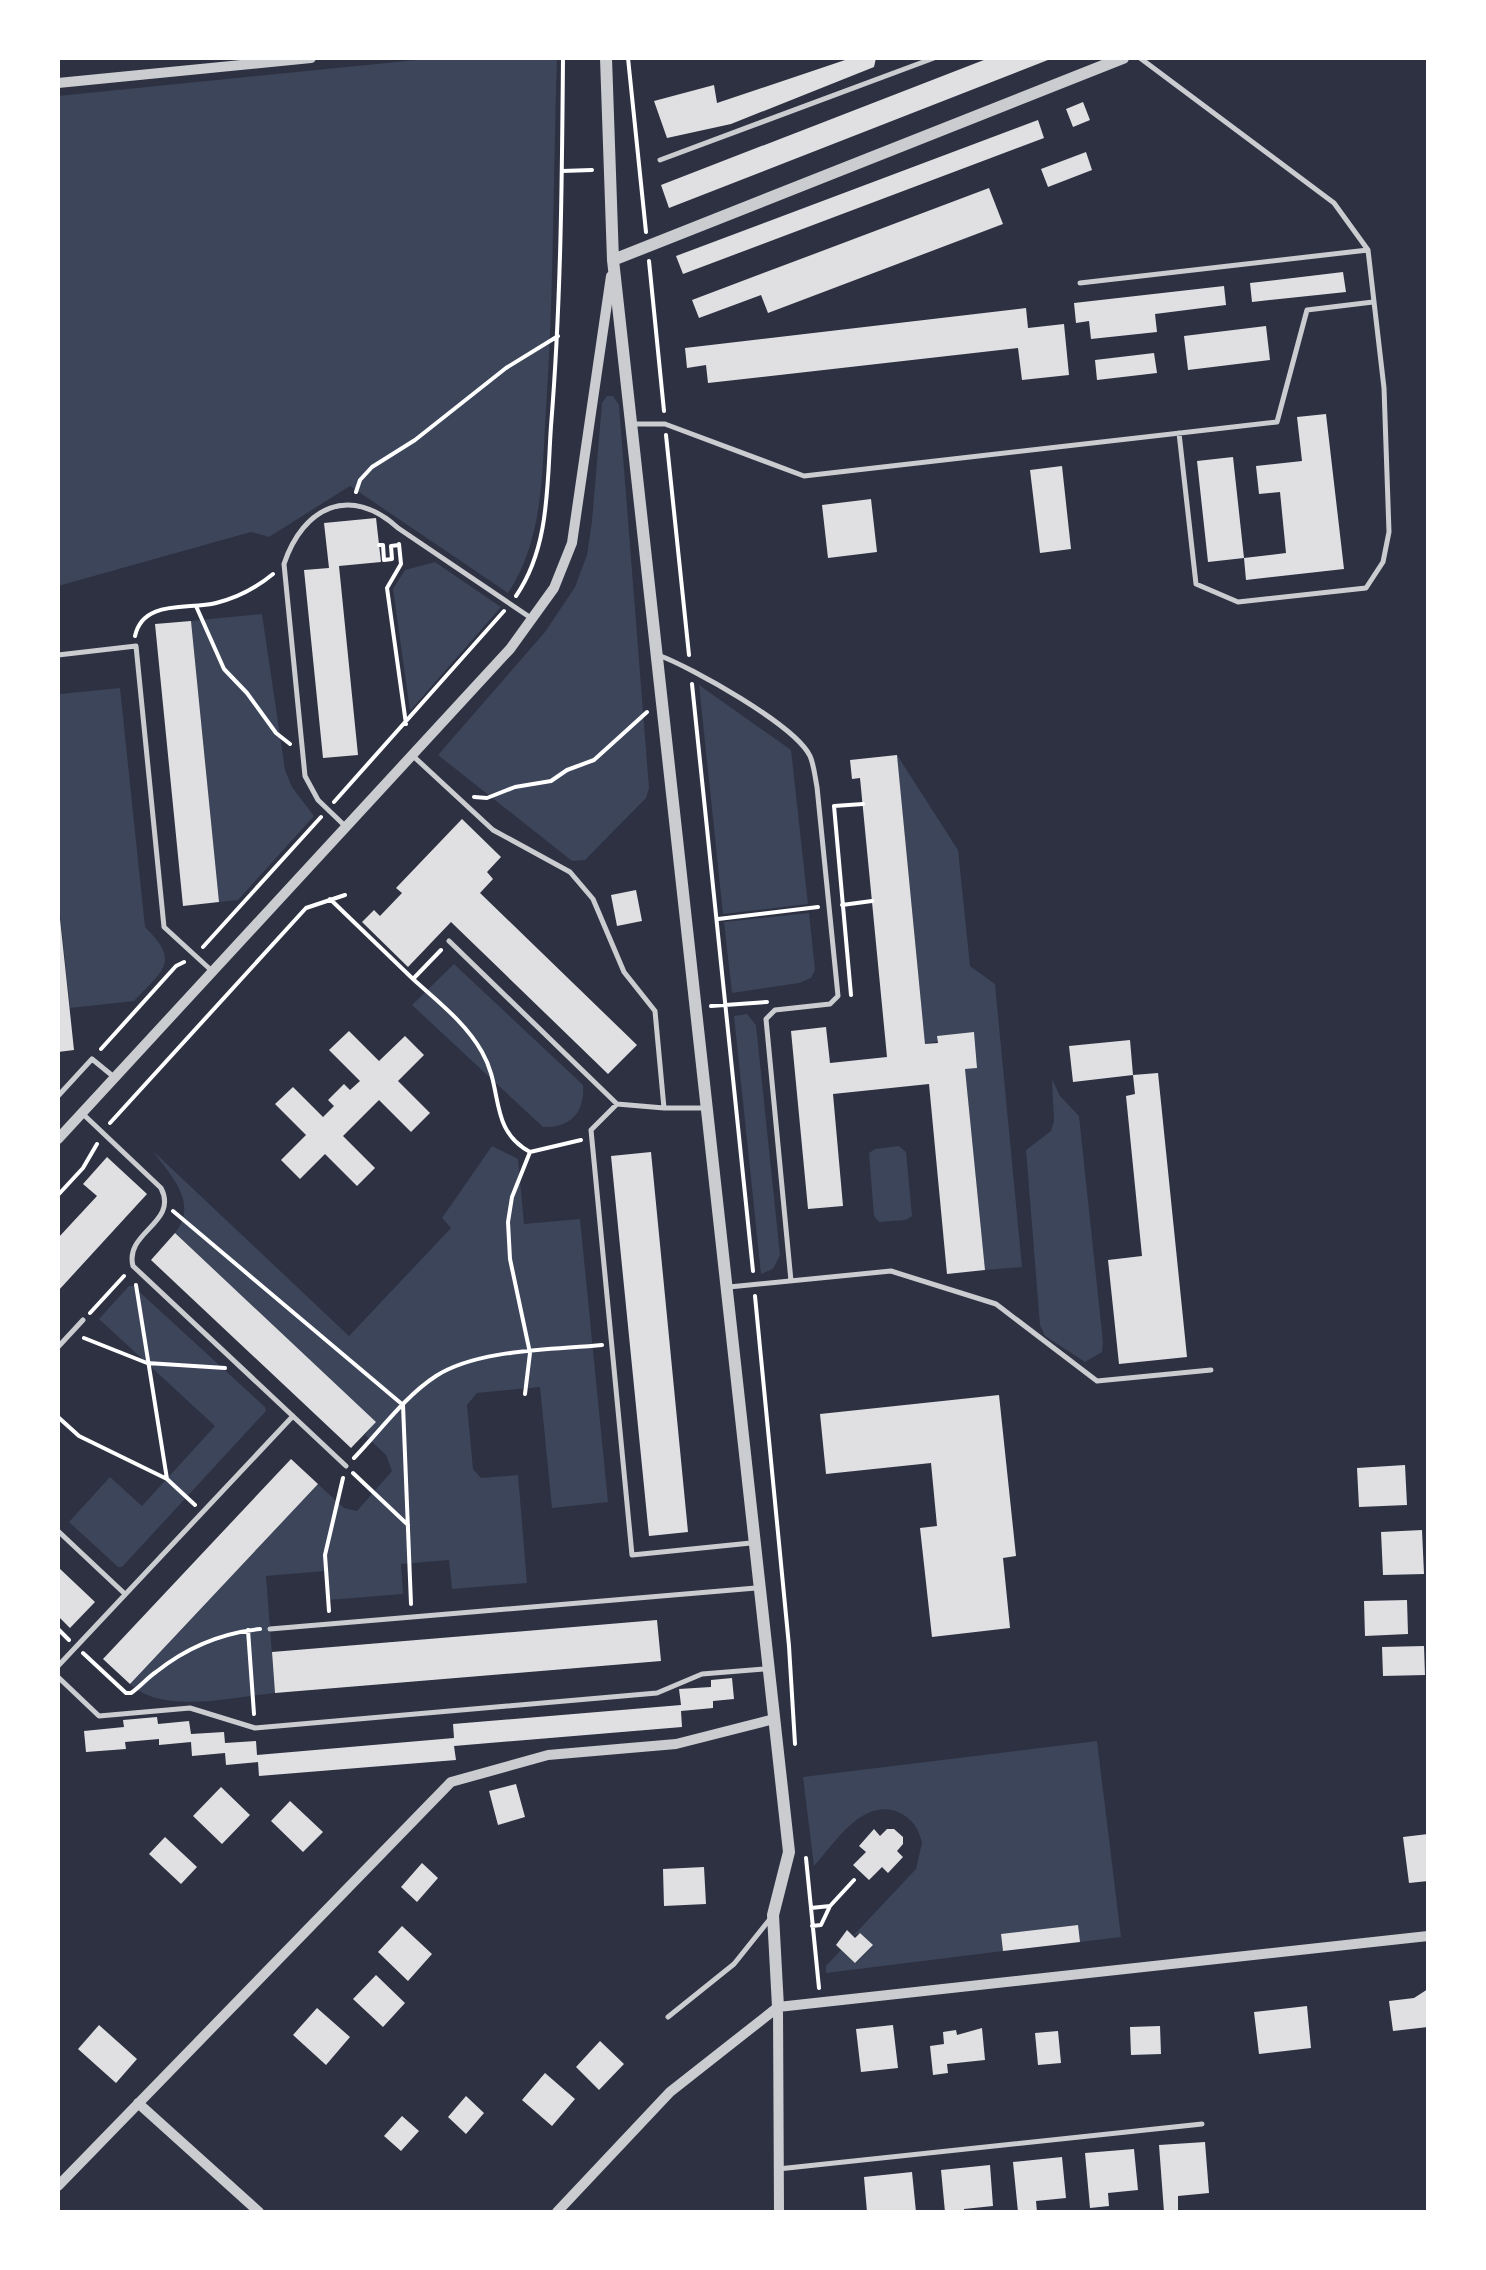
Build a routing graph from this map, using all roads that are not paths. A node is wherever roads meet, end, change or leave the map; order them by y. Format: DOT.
graph roads {
  1 [pos="311,58"];
  2 [pos="606,58"];
  3 [pos="934,58"];
  4 [pos="1124,58"];
  5 [pos="1140,58"];
  6 [pos="58,83"];
  7 [pos="660,160"];
  8 [pos="1368,250"];
  9 [pos="613,260"];
  10 [pos="1080,283"];
  11 [pos="1374,302"];
  12 [pos="630,424"];
  13 [pos="1179,433"];
  14 [pos="533,619"];
  15 [pos="58,654"];
  16 [pos="656,654"];
  17 [pos="412,755"];
  18 [pos="346,827"];
  19 [pos="450,942"];
  20 [pos="212,972"];
  21 [pos="114,1077"];
  22 [pos="58,1096"];
  23 [pos="617,1104"];
  24 [pos="664,1108"];
  25 [pos="706,1108"];
  26 [pos="82,1113"];
  27 [pos="58,1139"];
  28 [pos="791,1281"];
  29 [pos="726,1288"];
  30 [pos="83,1320"];
  31 [pos="58,1348"];
  32 [pos="1211,1370"];
  33 [pos="292,1416"];
  34 [pos="346,1466"];
  35 [pos="58,1530"];
  36 [pos="754,1542"];
  37 [pos="759,1588"];
  38 [pos="125,1594"];
  39 [pos="270,1628"];
  40 [pos="58,1666"];
  41 [pos="768,1669"];
  42 [pos="58,1677"];
  43 [pos="774,1719"];
  44 [pos="774,1915"];
  45 [pos="1428,1936"];
  46 [pos="778,2008"];
  47 [pos="668,2017"];
  48 [pos="138,2102"];
  49 [pos="1202,2124"];
  50 [pos="778,2169"];
  51 [pos="58,2186"];
  52 [pos="258,2212"];
  53 [pos="557,2212"];
  54 [pos="779,2212"];
  1 -- 6 [label="street"];
  2 -- 9 [label="street"];
  3 -- 7 [label="lane"];
  4 -- 9 [label="street"];
  5 -- 8 [label="lane"];
  8 -- 10 [label="lane"];
  8 -- 11 [label="lane"];
  9 -- 12 [label="street"];
  9 -- 14 [label="street"];
  11 -- 13 [label="lane"];
  11 -- 13 [label="lane"];
  12 -- 13 [label="lane"];
  12 -- 16 [label="street"];
  14 -- 17 [label="street"];
  14 -- 18 [label="lane"];
  15 -- 20 [label="lane"];
  16 -- 25 [label="street"];
  16 -- 28 [label="lane"];
  17 -- 18 [label="street"];
  17 -- 24 [label="lane"];
  18 -- 20 [label="street"];
  19 -- 23 [label="lane"];
  20 -- 21 [label="street"];
  21 -- 22 [label="lane"];
  21 -- 26 [label="street"];
  23 -- 24 [label="lane"];
  23 -- 36 [label="lane"];
  24 -- 25 [label="lane"];
  25 -- 29 [label="street"];
  26 -- 27 [label="street"];
  26 -- 33 [label="lane"];
  28 -- 29 [label="lane"];
  28 -- 32 [label="lane"];
  29 -- 36 [label="street"];
  30 -- 31 [label="lane"];
  33 -- 34 [label="lane"];
  33 -- 38 [label="lane"];
  35 -- 38 [label="lane"];
  36 -- 37 [label="street"];
  37 -- 39 [label="lane"];
  37 -- 41 [label="street"];
  38 -- 40 [label="lane"];
  41 -- 42 [label="lane"];
  41 -- 43 [label="street"];
  43 -- 44 [label="street"];
  43 -- 48 [label="street"];
  44 -- 46 [label="street"];
  44 -- 47 [label="lane"];
  45 -- 46 [label="street"];
  46 -- 50 [label="street"];
  46 -- 53 [label="street"];
  48 -- 51 [label="street"];
  48 -- 52 [label="street"];
  49 -- 50 [label="lane"];
  50 -- 54 [label="street"];
}
